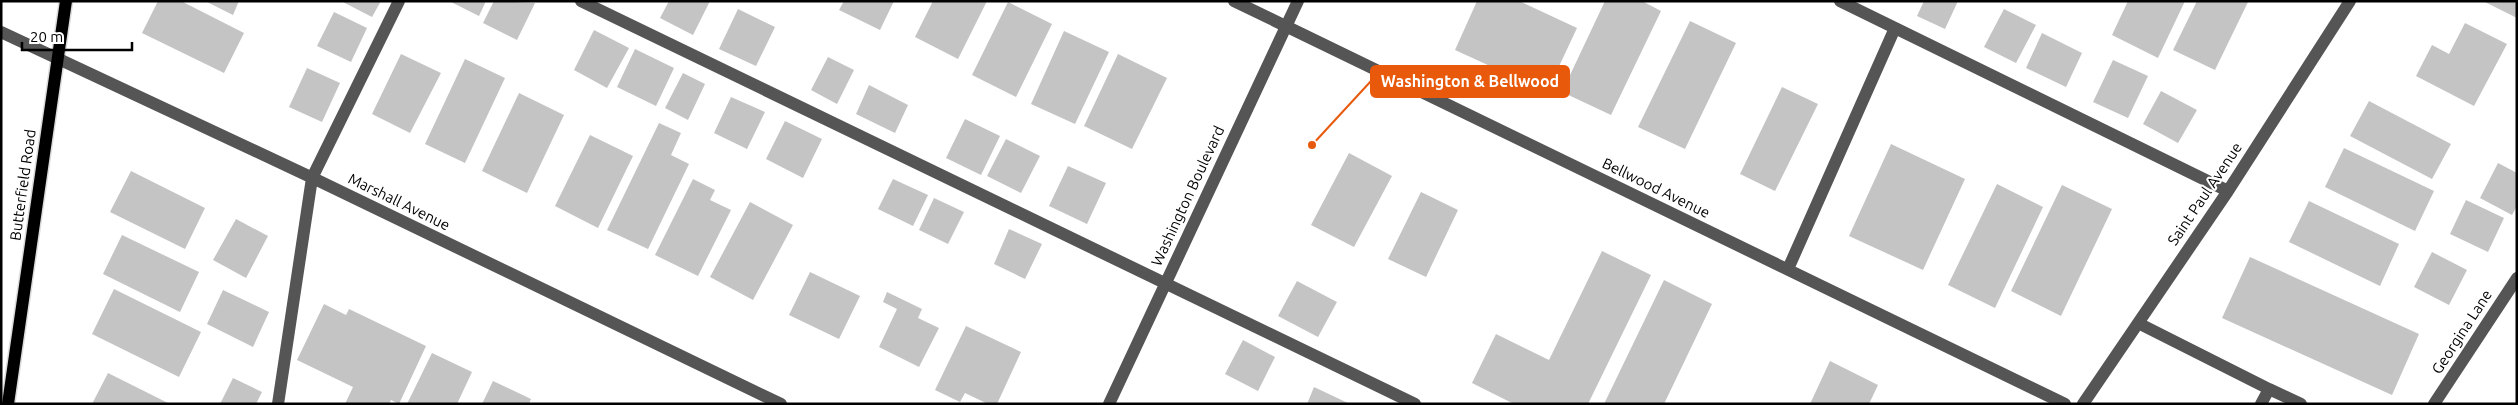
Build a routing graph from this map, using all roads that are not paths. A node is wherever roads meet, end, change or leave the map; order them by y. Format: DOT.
graph roads {
  1 [pos="66,1"];
  2 [pos="399,1"];
  3 [pos="581,1"];
  4 [pos="1234,1"];
  5 [pos="1298,1"];
  6 [pos="1840,1"];
  7 [pos="2350,1"];
  8 [pos="1286,26"];
  9 [pos="1895,28"];
  10 [pos="1,32"];
  11 [pos="58,59"];
  12 [pos="312,178"];
  13 [pos="2228,191"];
  14 [pos="1788,270"];
  15 [pos="2517,278"];
  16 [pos="1165,283"];
  17 [pos="2138,323"];
  18 [pos="2269,388"];
  19 [pos="8,404"];
  20 [pos="278,404"];
  21 [pos="781,404"];
  22 [pos="1109,404"];
  23 [pos="1416,404"];
  24 [pos="2065,404"];
  25 [pos="2083,404"];
  26 [pos="2261,404"];
  27 [pos="2301,404"];
  28 [pos="2434,404"];
  1 -- 11 [label="main road, Butterfield Road"];
  2 -- 12 [label="street"];
  3 -- 16 [label="street"];
  4 -- 8 [label="street, Bellwood Avenue"];
  5 -- 8 [label="street, Washington Boulevard"];
  6 -- 9 [label="street"];
  7 -- 13 [label="street, Saint Paul Avenue"];
  8 -- 14 [label="street, Bellwood Avenue"];
  8 -- 16 [label="street, Washington Boulevard"];
  9 -- 13 [label="street"];
  9 -- 14 [label="street"];
  10 -- 11 [label="street, Marshall Avenue"];
  11 -- 12 [label="street, Marshall Avenue"];
  11 -- 19 [label="main road, Butterfield Road"];
  12 -- 20 [label="street"];
  12 -- 21 [label="street, Marshall Avenue"];
  13 -- 17 [label="street, Saint Paul Avenue"];
  14 -- 24 [label="street, Bellwood Avenue"];
  15 -- 28 [label="street, Georgina Lane"];
  16 -- 22 [label="street, Washington Boulevard"];
  16 -- 23 [label="street"];
  17 -- 18 [label="street"];
  17 -- 25 [label="street, Saint Paul Avenue"];
  18 -- 26 [label="street"];
  18 -- 27 [label="street"];
}
